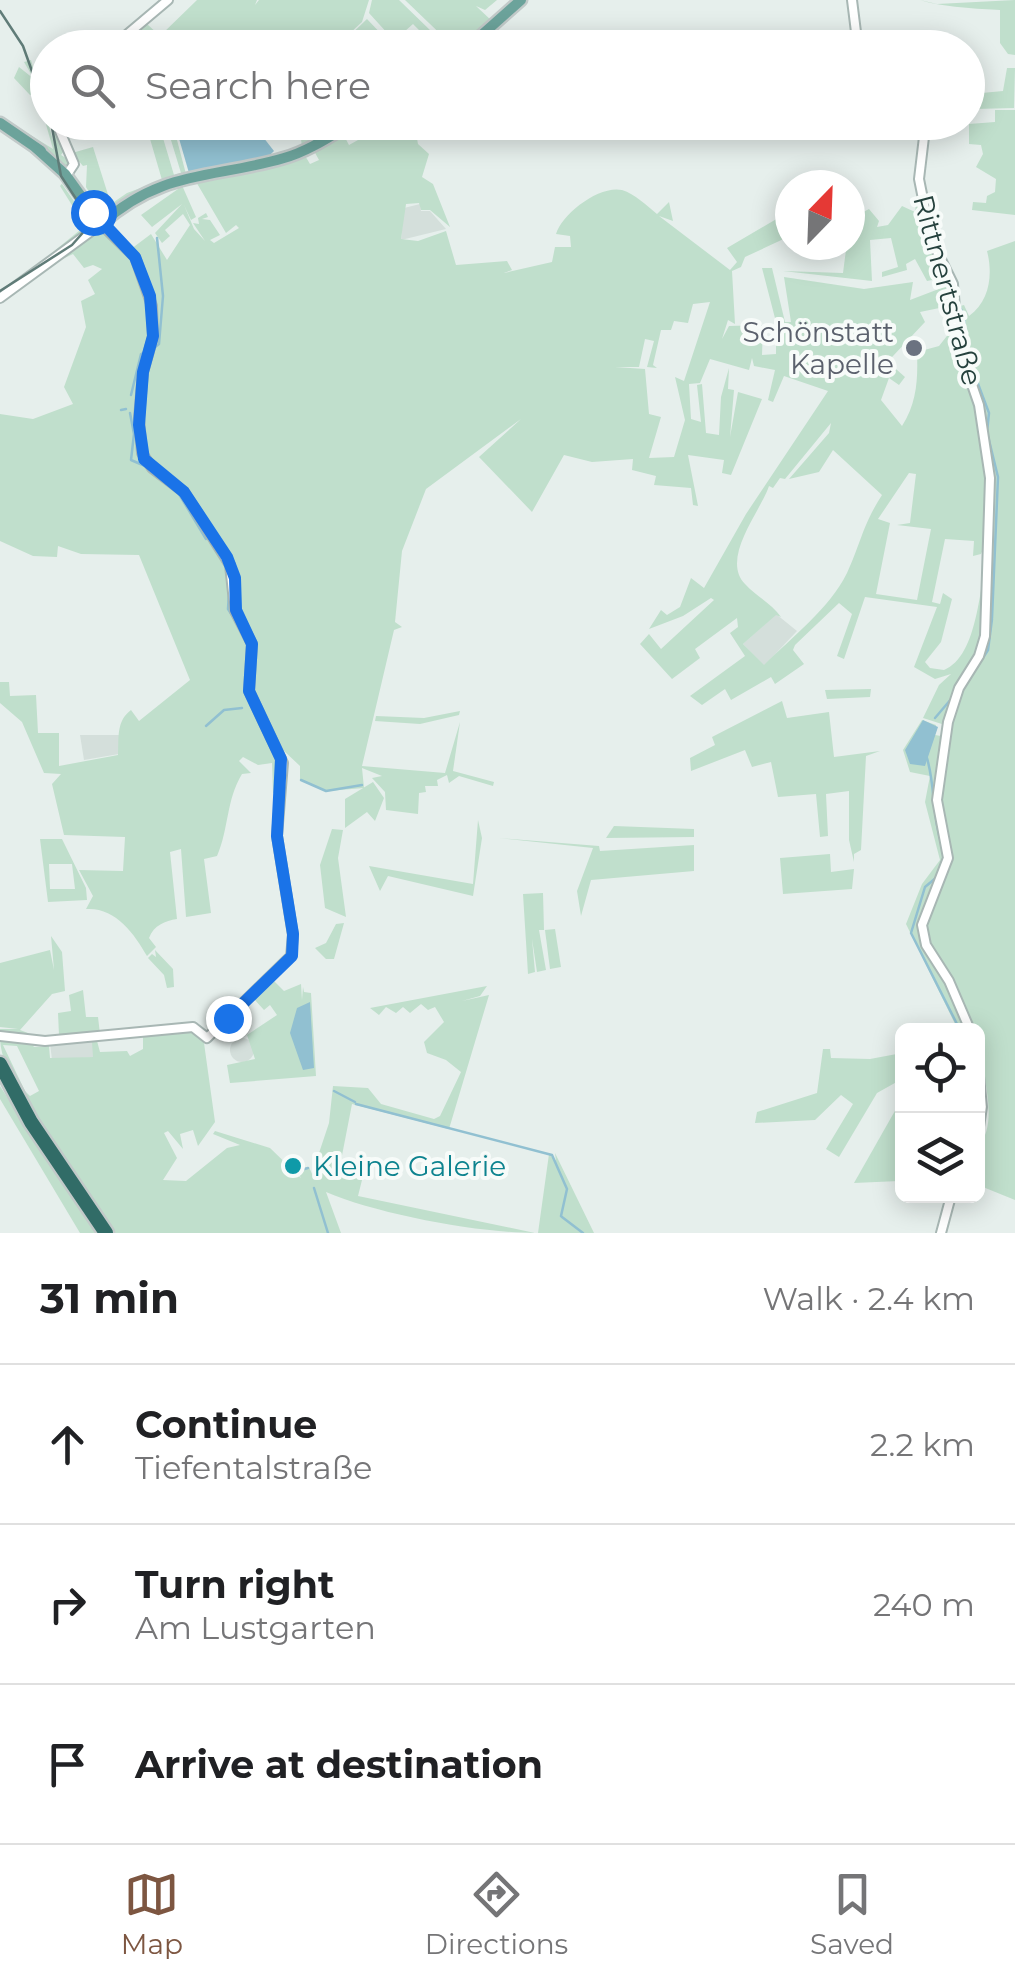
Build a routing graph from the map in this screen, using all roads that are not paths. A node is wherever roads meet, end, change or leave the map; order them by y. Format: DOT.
graph roads {
  1 [pos="168,0"];
  2 [pos="521,0"];
  3 [pos="852,0"];
  4 [pos="132,30"];
  5 [pos="488,30"];
  6 [pos="856,30"];
  7 [pos="0,123"];
  8 [pos="64,140"];
  9 [pos="321,140"];
  10 [pos="924,140"];
  11 [pos="68,174"];
  12 [pos="106,222"];
  13 [pos="0,298"];
  14 [pos="967,1023"];
  15 [pos="0,1036"];
  16 [pos="0,1064"];
  17 [pos="0,1078"];
  18 [pos="948,1203"];
  19 [pos="103,1233"];
  20 [pos="942,1233"];
  1 -- 4 [label="street"];
  2 -- 5 [label="main road"];
  3 -- 6 [label="street"];
  7 -- 11 [label="main road"];
  8 -- 11 [label="street"];
  9 -- 12 [label="main road"];
  10 -- 14 [label="street, Rittnertstraße"];
  11 -- 12 [label="main road"];
  12 -- 13 [label="street"];
  12 -- 15 [label="street"];
  16 -- 19 [label="highway"];
  17 -- 19 [label="highway"];
  18 -- 20 [label="street"];
}
